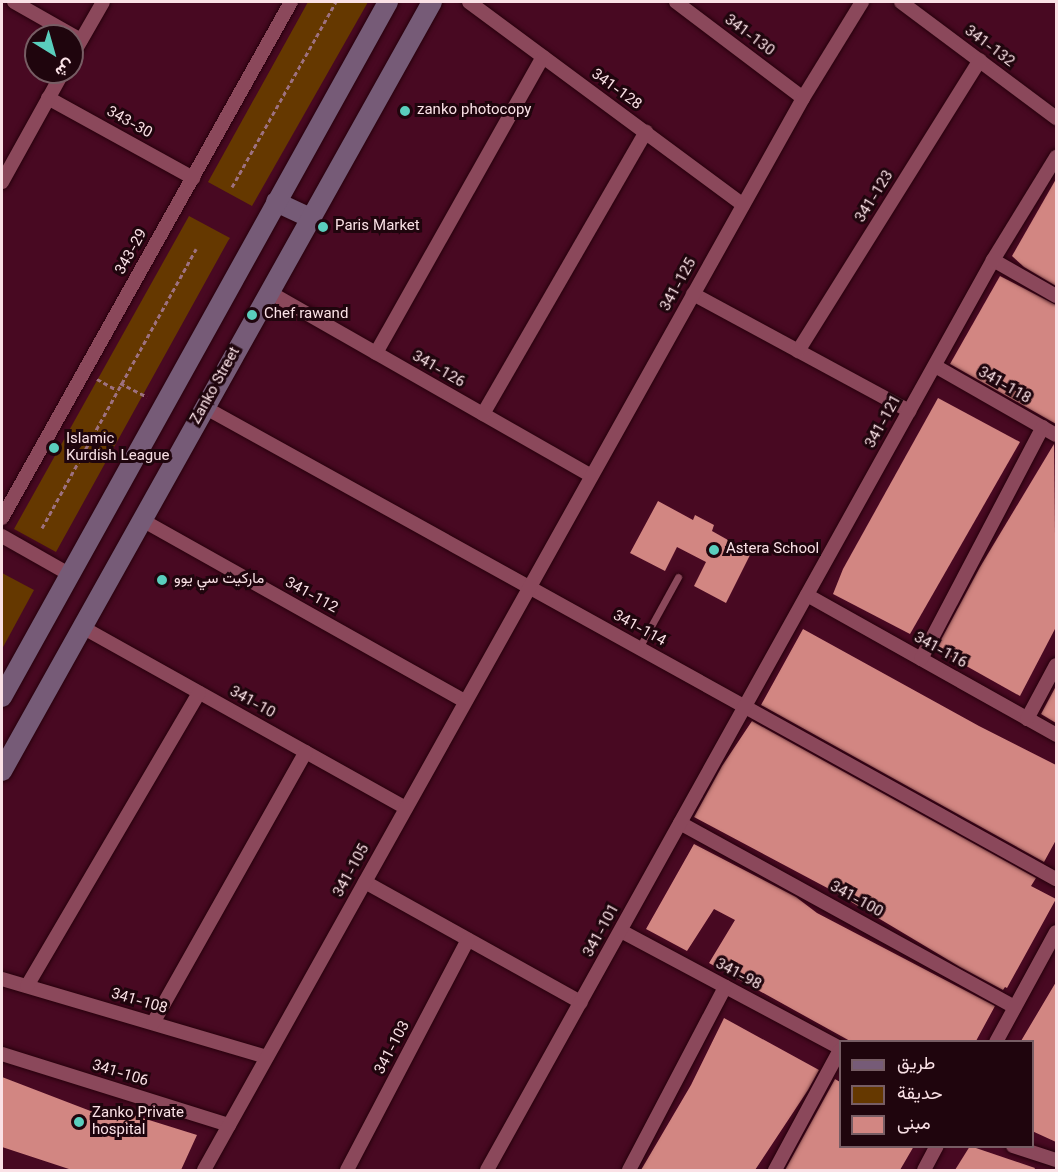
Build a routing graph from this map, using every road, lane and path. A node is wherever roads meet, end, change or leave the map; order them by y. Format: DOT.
graph roads {
  1 [pos="14,2"];
  2 [pos="103,2"];
  3 [pos="291,2"];
  4 [pos="336,2"];
  5 [pos="388,2"];
  6 [pos="432,2"];
  7 [pos="469,2"];
  8 [pos="676,2"];
  9 [pos="862,2"];
  10 [pos="901,2"];
  11 [pos="53,24"];
  12 [pos="84,35"];
  13 [pos="543,57"];
  14 [pos="980,60"];
  15 [pos="56,84"];
  16 [pos="48,98"];
  17 [pos="803,98"];
  18 [pos="1056,118"];
  19 [pos="646,132"];
  20 [pos="1056,157"];
  21 [pos="3,175"];
  22 [pos="193,178"];
  23 [pos="232,187"];
  24 [pos="276,201"];
  25 [pos="743,204"];
  26 [pos="311,218"];
  27 [pos="196,249"];
  28 [pos="993,260"];
  29 [pos="269,292"];
  30 [pos="693,294"];
  31 [pos="1056,296"];
  32 [pos="798,351"];
  33 [pos="376,353"];
  34 [pos="935,366"];
  35 [pos="97,379"];
  36 [pos="120,383"];
  37 [pos="117,390"];
  38 [pos="147,397"];
  39 [pos="204,407"];
  40 [pos="909,411"];
  41 [pos="483,414"];
  42 [pos="1043,427"];
  43 [pos="1056,435"];
  44 [pos="591,476"];
  45 [pos="2,518"];
  46 [pos="142,520"];
  47 [pos="42,528"];
  48 [pos="2,536"];
  49 [pos="69,574"];
  50 [pos="678,577"];
  51 [pos="529,587"];
  52 [pos="807,596"];
  53 [pos="82,627"];
  54 [pos="639,648"];
  55 [pos="921,659"];
  56 [pos="1056,665"];
  57 [pos="200,693"];
  58 [pos="2,696"];
  59 [pos="465,702"];
  60 [pos="745,707"];
  61 [pos="1027,719"];
  62 [pos="1056,735"];
  63 [pos="306,752"];
  64 [pos="2,771"];
  65 [pos="406,808"];
  66 [pos="680,823"];
  67 [pos="1056,879"];
  68 [pos="365,882"];
  69 [pos="621,931"];
  70 [pos="1056,932"];
  71 [pos="468,940"];
  72 [pos="2,979"];
  73 [pos="27,986"];
  74 [pos="725,987"];
  75 [pos="581,1002"];
  76 [pos="1015,1007"];
  77 [pos="153,1023"];
  78 [pos="997,1040"];
  79 [pos="839,1048"];
  80 [pos="839,1051"];
  81 [pos="2,1054"];
  82 [pos="267,1057"];
  83 [pos="229,1125"];
  84 [pos="936,1148"];
  85 [pos="1019,1148"];
  86 [pos="1056,1160"];
  87 [pos="204,1170"];
  88 [pos="347,1170"];
  89 [pos="487,1170"];
  90 [pos="629,1170"];
  91 [pos="774,1170"];
  92 [pos="924,1170"];
  1 -- 11 [label="street"];
  2 -- 12 [label="street"];
  3 -- 22 [label="street, 343-29"];
  4 -- 23 [label="path"];
  5 -- 24 [label="main road"];
  6 -- 26 [label="main road, Zanko Street"];
  7 -- 13 [label="street, 341-128"];
  8 -- 17 [label="street, 341-130"];
  9 -- 17 [label="street, 341-125"];
  10 -- 14 [label="street, 341-132"];
  13 -- 19 [label="street, 341-128"];
  13 -- 33 [label="street"];
  14 -- 18 [label="street, 341-132"];
  14 -- 32 [label="street, 341-123"];
  15 -- 16 [label="street"];
  16 -- 21 [label="street"];
  16 -- 22 [label="street, 343-30"];
  17 -- 25 [label="street, 341-125"];
  19 -- 25 [label="street, 341-128"];
  19 -- 41 [label="street"];
  20 -- 28 [label="street, 341-121"];
  22 -- 45 [label="street, 343-29"];
  24 -- 26 [label="main road"];
  24 -- 49 [label="main road"];
  25 -- 30 [label="street, 341-125"];
  26 -- 29 [label="main road, Zanko Street"];
  27 -- 36 [label="path"];
  28 -- 31 [label="street"];
  28 -- 34 [label="street, 341-121"];
  29 -- 33 [label="street, 341-126"];
  29 -- 39 [label="main road, Zanko Street"];
  30 -- 32 [label="street"];
  30 -- 44 [label="street, 341-125"];
  32 -- 40 [label="street"];
  33 -- 41 [label="street, 341-126"];
  34 -- 40 [label="street, 341-121"];
  34 -- 42 [label="street, 341-118"];
  35 -- 37 [label="path"];
  36 -- 37 [label="path"];
  36 -- 38 [label="path"];
  37 -- 47 [label="path"];
  39 -- 46 [label="main road, Zanko Street"];
  39 -- 51 [label="street, 341-114"];
  40 -- 52 [label="street, 341-121"];
  41 -- 44 [label="street, 341-126"];
  42 -- 43 [label="street, 341-118"];
  42 -- 55 [label="street"];
  44 -- 51 [label="street, 341-125"];
  46 -- 53 [label="main road, Zanko Street"];
  46 -- 59 [label="street, 341-112"];
  48 -- 49 [label="street"];
  49 -- 58 [label="main road"];
  50 -- 54 [label="lane"];
  51 -- 54 [label="street, 341-114"];
  51 -- 59 [label="street, 341-105"];
  52 -- 55 [label="street, 341-116"];
  52 -- 60 [label="street, 341-121"];
  53 -- 57 [label="street, 341-10"];
  53 -- 64 [label="main road, Zanko Street"];
  54 -- 60 [label="street, 341-114"];
  55 -- 61 [label="street, 341-116"];
  56 -- 61 [label="street"];
  57 -- 63 [label="street, 341-10"];
  57 -- 73 [label="street"];
  59 -- 65 [label="street, 341-105"];
  60 -- 66 [label="street, 341-101"];
  60 -- 67 [label="street, 341-114"];
  61 -- 62 [label="street, 341-116"];
  63 -- 65 [label="street, 341-10"];
  63 -- 77 [label="street"];
  65 -- 68 [label="street, 341-105"];
  66 -- 69 [label="street, 341-101"];
  66 -- 76 [label="street, 341-100"];
  68 -- 71 [label="street"];
  68 -- 82 [label="street, 341-105"];
  69 -- 74 [label="street, 341-98"];
  69 -- 75 [label="street, 341-101"];
  70 -- 76 [label="street"];
  71 -- 75 [label="street"];
  71 -- 88 [label="street, 341-103"];
  72 -- 73 [label="street, 341-108"];
  73 -- 77 [label="street, 341-108"];
  74 -- 79 [label="street, 341-98"];
  74 -- 90 [label="street"];
  75 -- 89 [label="street, 341-101"];
  76 -- 78 [label="street"];
  77 -- 82 [label="street, 341-108"];
  80 -- 91 [label="street"];
  81 -- 83 [label="street, 341-106"];
  82 -- 83 [label="street, 341-105"];
  83 -- 87 [label="street, 341-105"];
  84 -- 92 [label="street"];
  85 -- 86 [label="street"];
}
